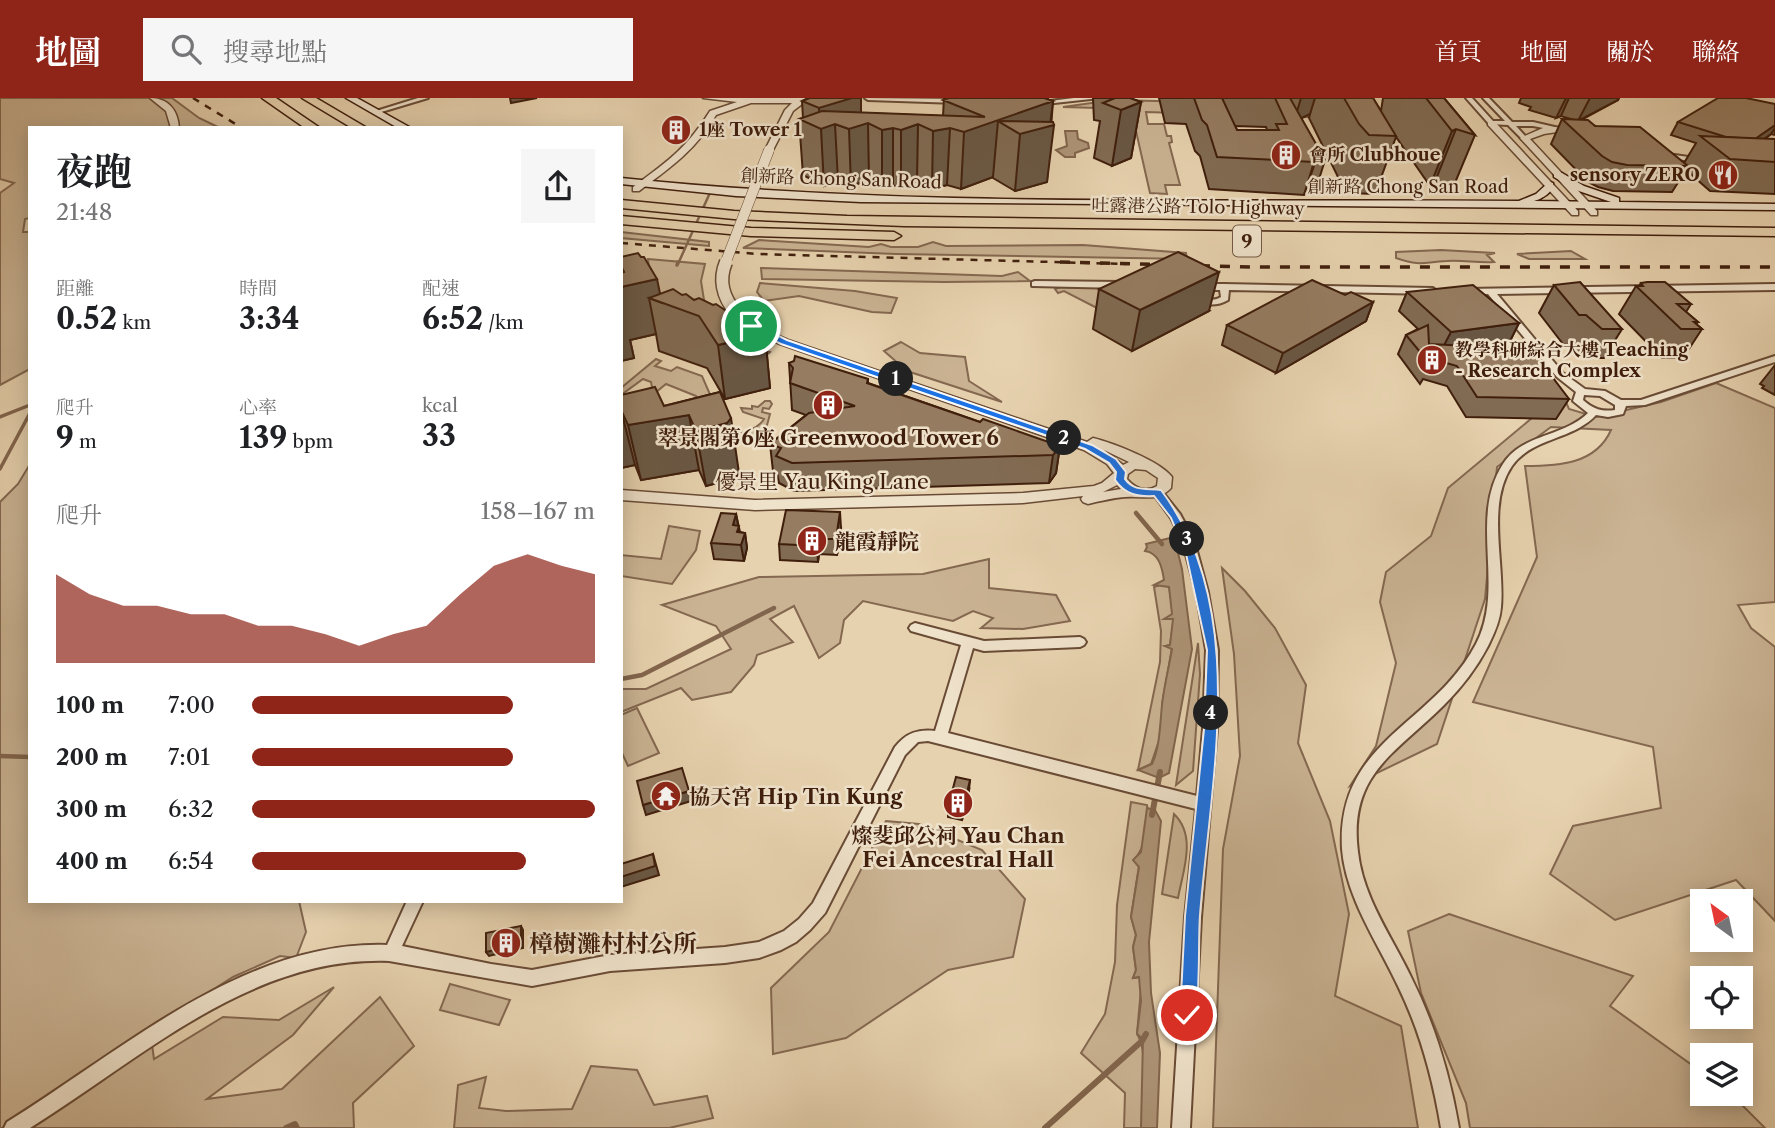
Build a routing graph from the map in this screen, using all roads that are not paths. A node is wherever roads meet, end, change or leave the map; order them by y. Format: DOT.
graph roads {
  1 [pos="155,98"];
  2 [pos="268,98"];
  3 [pos="351,98"];
  4 [pos="425,98"];
  5 [pos="707,98"];
  6 [pos="868,98"];
  7 [pos="1097,98"];
  8 [pos="1469,98"];
  9 [pos="1486,98"];
  10 [pos="313,100"];
  11 [pos="805,100"];
  12 [pos="965,101"];
  13 [pos="748,102"];
  14 [pos="761,102"];
  15 [pos="1026,102"];
  16 [pos="376,112"];
  17 [pos="713,113"];
  18 [pos="1491,123"];
  19 [pos="1510,123"];
  20 [pos="175,126"];
  21 [pos="311,126"];
  22 [pos="357,126"];
  23 [pos="402,126"];
  24 [pos="779,128"];
  25 [pos="1566,130"];
  26 [pos="1578,133"];
  27 [pos="1524,138"];
  28 [pos="1646,152"];
  29 [pos="1713,162"];
  30 [pos="1558,175"];
  31 [pos="623,181"];
  32 [pos="1549,185"];
  33 [pos="623,187"];
  34 [pos="646,187"];
  35 [pos="734,196"];
  36 [pos="623,204"];
  37 [pos="1496,204"];
  38 [pos="1644,206"];
  39 [pos="1775,208"];
  40 [pos="1571,209"];
  41 [pos="1591,209"];
  42 [pos="1775,214"];
  43 [pos="623,220"];
  44 [pos="1775,232"];
  45 [pos="1775,246"];
  46 [pos="1035,284"];
  47 [pos="1137,285"];
  48 [pos="1193,286"];
  49 [pos="1224,287"];
  50 [pos="1775,287"];
  51 [pos="1440,291"];
  52 [pos="1452,292"];
  53 [pos="1491,292"];
  54 [pos="1775,359"];
  55 [pos="1583,392"];
  56 [pos="1619,403"];
  57 [pos="1594,412"];
  58 [pos="1026,425"];
  59 [pos="1144,465"];
  60 [pos="1120,474"];
  61 [pos="1135,492"];
  62 [pos="1157,492"];
  63 [pos="623,495"];
  64 [pos="1023,498"];
  65 [pos="915,628"];
  66 [pos="1080,642"];
  67 [pos="968,644"];
  68 [pos="940,737"];
  69 [pos="1113,783"];
  70 [pos="1160,793"];
  71 [pos="1202,804"];
  72 [pos="414,903"];
  73 [pos="391,953"];
  74 [pos="13,1128"];
  75 [pos="1181,1128"];
  76 [pos="1450,1128"];
  1 -- 20 [label="street"];
  2 -- 21 [label="highway"];
  3 -- 16 [label="main road"];
  4 -- 16 [label="street"];
  5 -- 13 [label="street"];
  5 -- 17 [label="street"];
  6 -- 12 [label="street"];
  7 -- 15 [label="street"];
  8 -- 18 [label="street"];
  9 -- 19 [label="street"];
  10 -- 22 [label="highway"];
  11 -- 14 [label="street"];
  11 -- 24 [label="street"];
  13 -- 14 [label="street"];
  13 -- 17 [label="street"];
  14 -- 24 [label="street"];
  16 -- 23 [label="main road"];
  17 -- 34 [label="street"];
  18 -- 19 [label="street"];
  18 -- 32 [label="street"];
  19 -- 25 [label="street"];
  19 -- 27 [label="street"];
  24 -- 58 [label="street, bridge"];
  25 -- 26 [label="street"];
  25 -- 27 [label="street"];
  27 -- 30 [label="street"];
  28 -- 29 [label="street"];
  30 -- 38 [label="main road"];
  30 -- 41 [label="street"];
  31 -- 34 [label="main road, 創新路 Chong San Road"];
  32 -- 37 [label="main road"];
  32 -- 40 [label="street"];
  33 -- 34 [label="main road, 創新路 Chong San Road"];
  34 -- 35 [label="main road, 創新路 Chong San Road"];
  35 -- 37 [label="main road, 創新路 Chong San Road"];
  35 -- 40 [label="main road, 創新路 Chong San Road"];
  36 -- 44 [label="highway, 吐露港公路 Tolo Highway / 9"];
  37 -- 40 [label="main road, 創新路 Chong San Road"];
  38 -- 39 [label="main road, 創新路 Chong San Road"];
  38 -- 41 [label="main road, 創新路 Chong San Road"];
  40 -- 41 [label="main road, 創新路 Chong San Road"];
  41 -- 42 [label="main road, 創新路 Chong San Road"];
  43 -- 45 [label="highway, 吐露港公路 Tolo Highway / 9"];
  46 -- 47 [label="street"];
  48 -- 49 [label="street"];
  48 -- 49 [label="street"];
  49 -- 51 [label="street"];
  50 -- 53 [label="street"];
  52 -- 53 [label="street"];
  53 -- 55 [label="street"];
  54 -- 56 [label="street"];
  55 -- 56 [label="street"];
  55 -- 57 [label="street"];
  56 -- 57 [label="street"];
  57 -- 76 [label="street"];
  58 -- 59 [label="street"];
  58 -- 60 [label="street"];
  59 -- 60 [label="street"];
  59 -- 62 [label="street"];
  60 -- 61 [label="street"];
  60 -- 64 [label="street, 優景里 Yau King Lane"];
  61 -- 62 [label="street"];
  61 -- 64 [label="street, 優景里 Yau King Lane"];
  62 -- 71 [label="street"];
  63 -- 64 [label="street, 優景里 Yau King Lane"];
  65 -- 67 [label="street"];
  66 -- 67 [label="street"];
  67 -- 68 [label="street"];
  68 -- 69 [label="street"];
  68 -- 73 [label="street"];
  69 -- 70 [label="street"];
  70 -- 71 [label="street"];
  71 -- 75 [label="street"];
  72 -- 73 [label="street"];
  73 -- 74 [label="street"];
}
